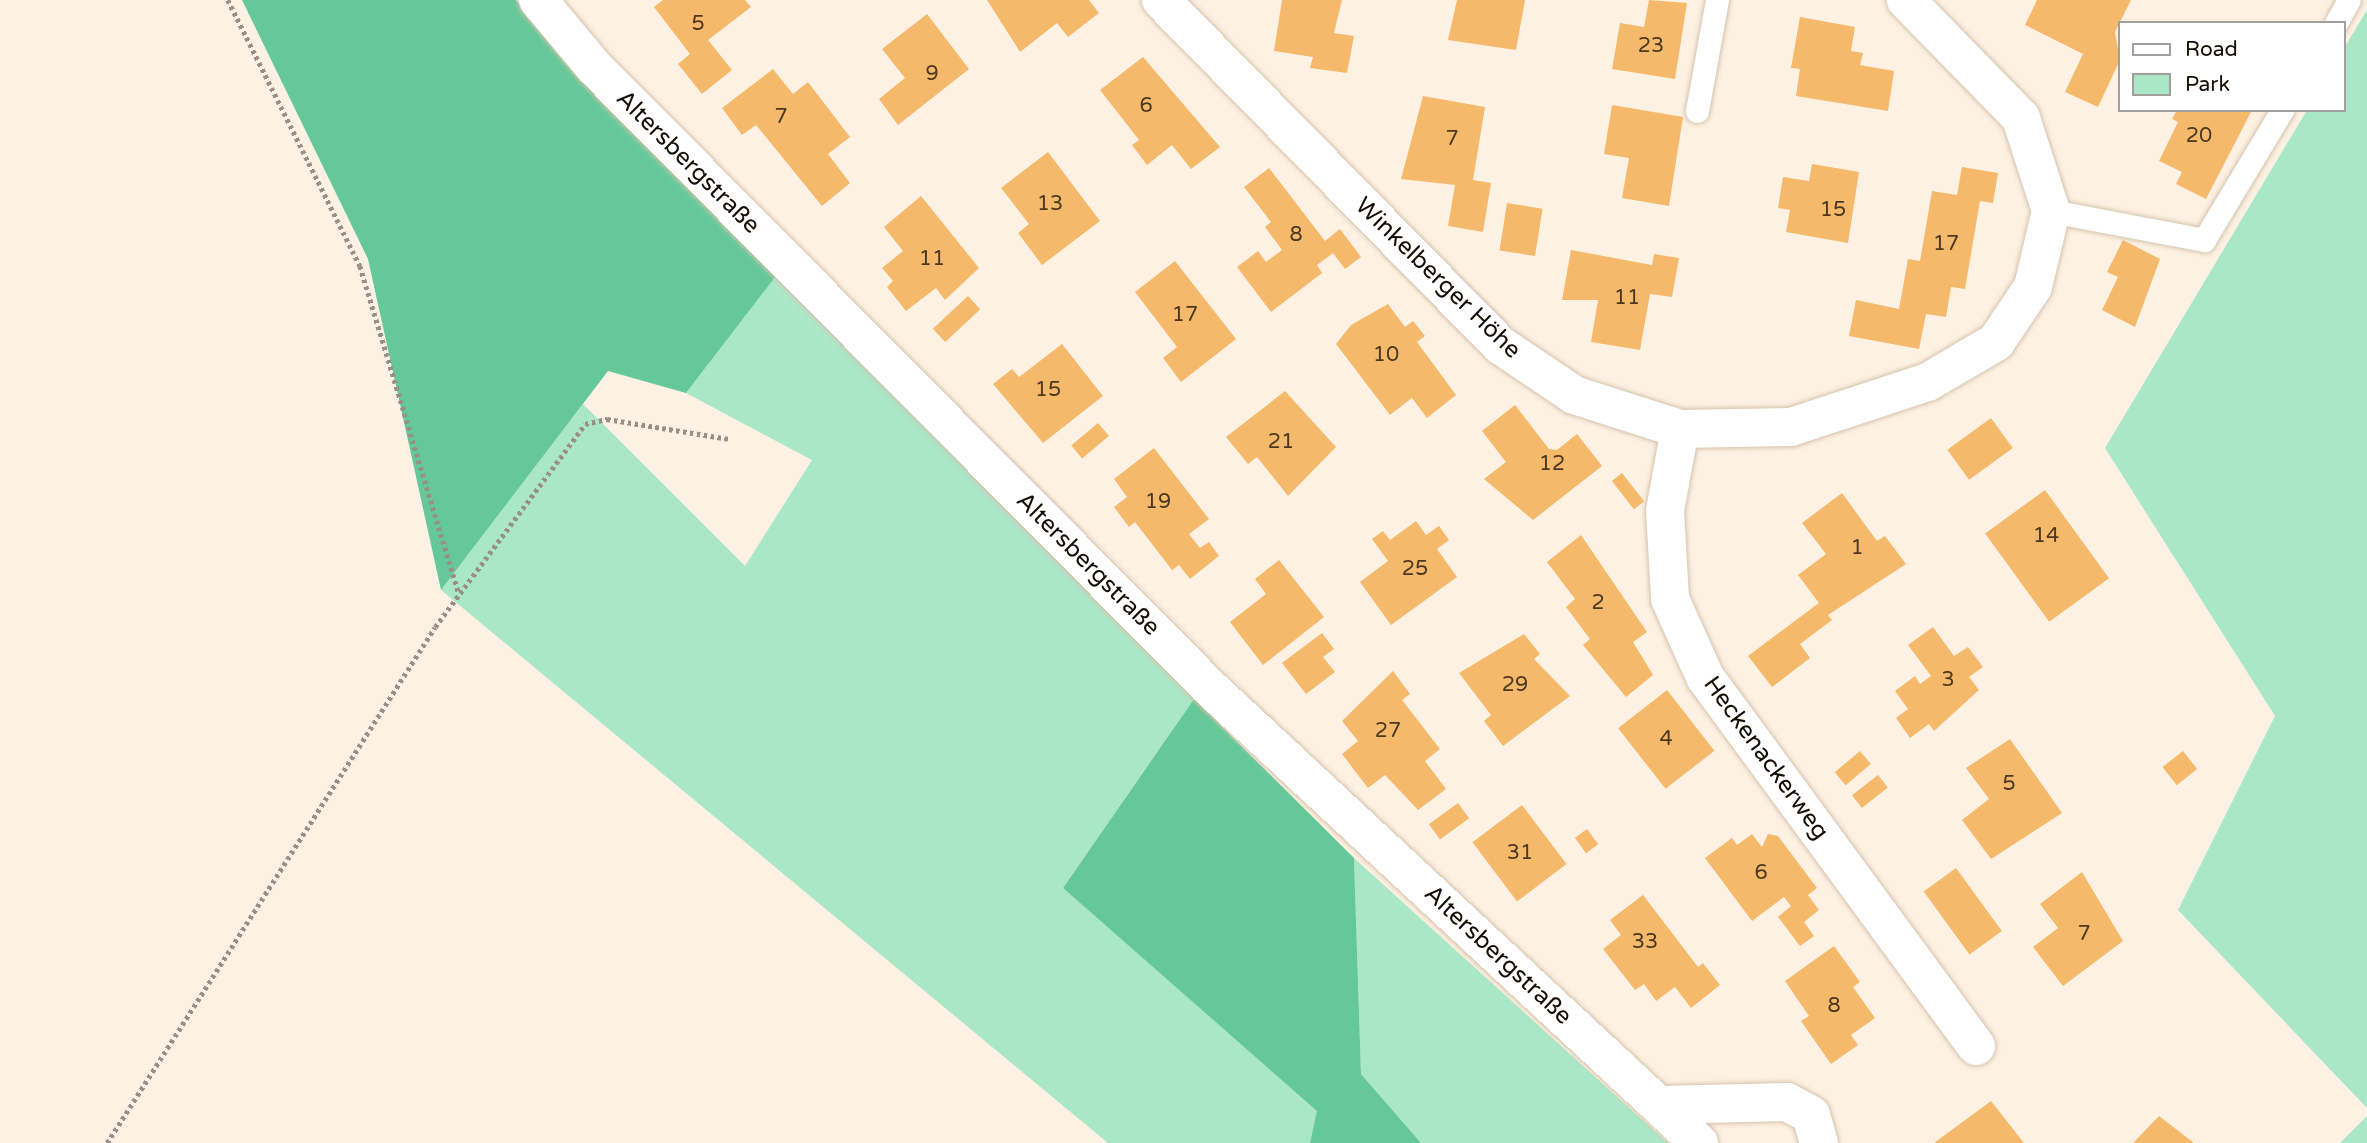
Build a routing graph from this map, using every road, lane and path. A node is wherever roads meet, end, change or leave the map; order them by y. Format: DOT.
graph roads {
  1 [pos="228,0"];
  2 [pos="538,0"];
  3 [pos="1161,0"];
  4 [pos="1717,0"];
  5 [pos="1906,0"];
  6 [pos="2349,0"];
  7 [pos="2337,21"];
  8 [pos="1697,111"];
  9 [pos="2281,112"];
  10 [pos="2051,211"];
  11 [pos="1680,429"];
  12 [pos="729,439"];
  13 [pos="460,594"];
  14 [pos="1976,1046"];
  15 [pos="1660,1105"];
  16 [pos="107,1143"];
  17 [pos="1699,1143"];
  18 [pos="1819,1143"];
  1 -- 13 [label="path"];
  2 -- 15 [label="street, Altersbergstraße"];
  3 -- 11 [label="street, Winkelberger Höhe"];
  4 -- 8 [label="lane"];
  5 -- 10 [label="street"];
  6 -- 7 [label="lane"];
  9 -- 10 [label="lane"];
  10 -- 11 [label="street, Winkelberger Höhe"];
  11 -- 14 [label="street, Heckenackerweg"];
  12 -- 13 [label="path"];
  13 -- 16 [label="path"];
  15 -- 17 [label="street, Altersbergstraße"];
  15 -- 18 [label="street"];
}
